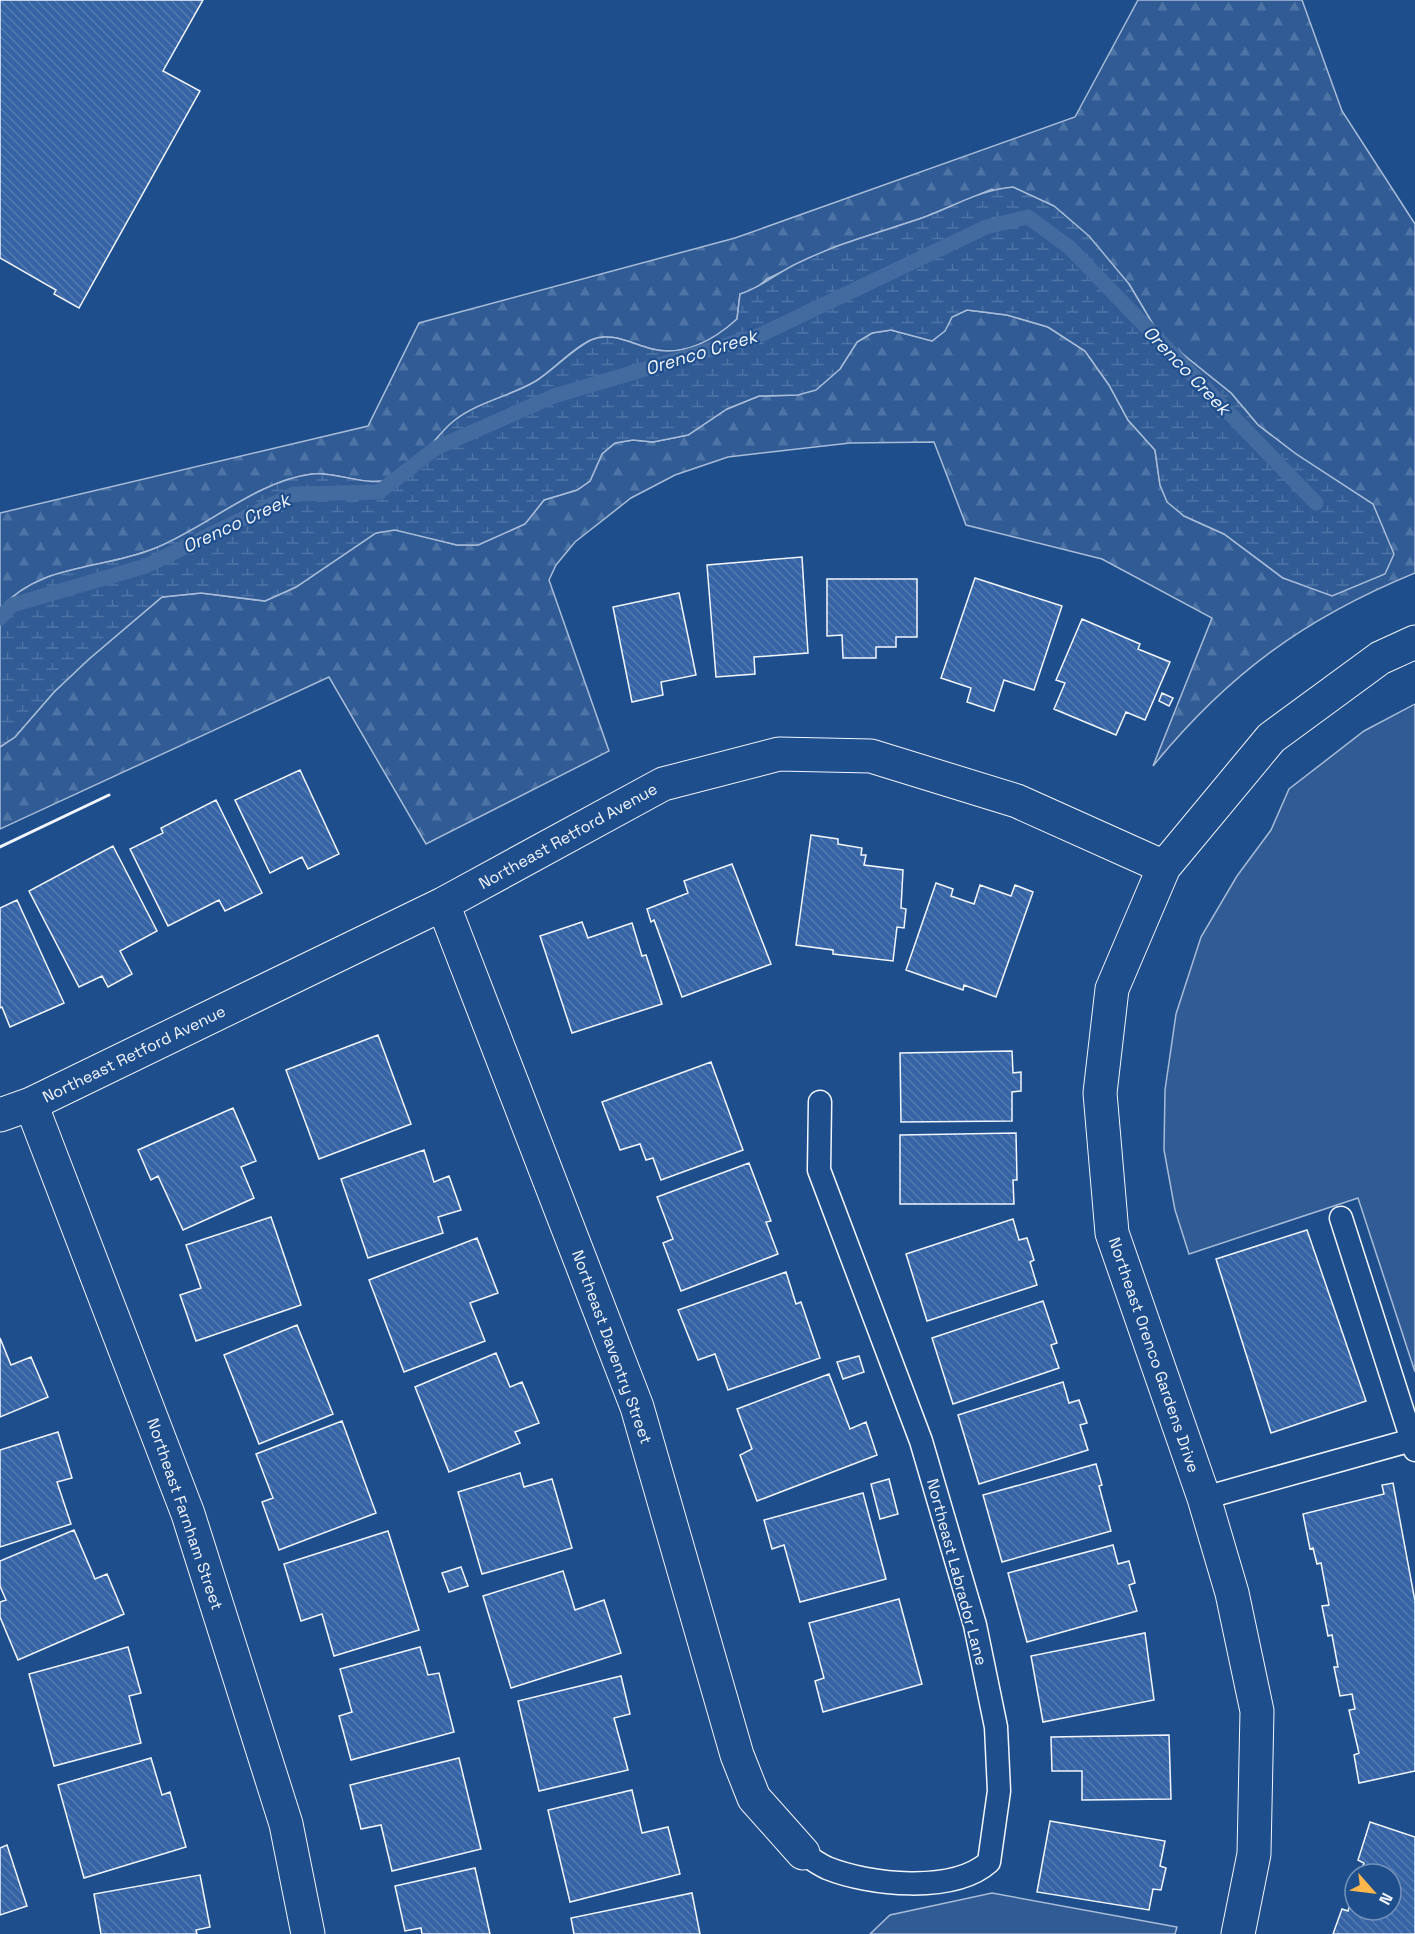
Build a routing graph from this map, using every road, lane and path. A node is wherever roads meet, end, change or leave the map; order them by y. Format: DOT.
graph roads {
  1 [pos="1415,642"];
  2 [pos="1164,867"];
  3 [pos="443,904"];
  4 [pos="820,1102"];
  5 [pos="30,1104"];
  6 [pos="0,1115"];
  7 [pos="1341,1218"];
  8 [pos="1413,1445"];
  9 [pos="1204,1498"];
  10 [pos="802,1853"];
  11 [pos="308,1934"];
  12 [pos="1238,1934"];
  1 -- 2 [label="street, Northeast Orenco Gardens Drive"];
  2 -- 3 [label="street, Northeast Retford Avenue"];
  2 -- 9 [label="street, Northeast Orenco Gardens Drive"];
  3 -- 5 [label="street, Northeast Retford Avenue"];
  3 -- 10 [label="street, Northeast Daventry Street"];
  4 -- 10 [label="lane, Northeast Labrador Lane"];
  5 -- 6 [label="street, Northeast Retford Avenue"];
  5 -- 11 [label="street, Northeast Farnham Street"];
  7 -- 8 [label="lane"];
  8 -- 9 [label="lane"];
  9 -- 12 [label="street, Northeast Orenco Gardens Drive"];
}
